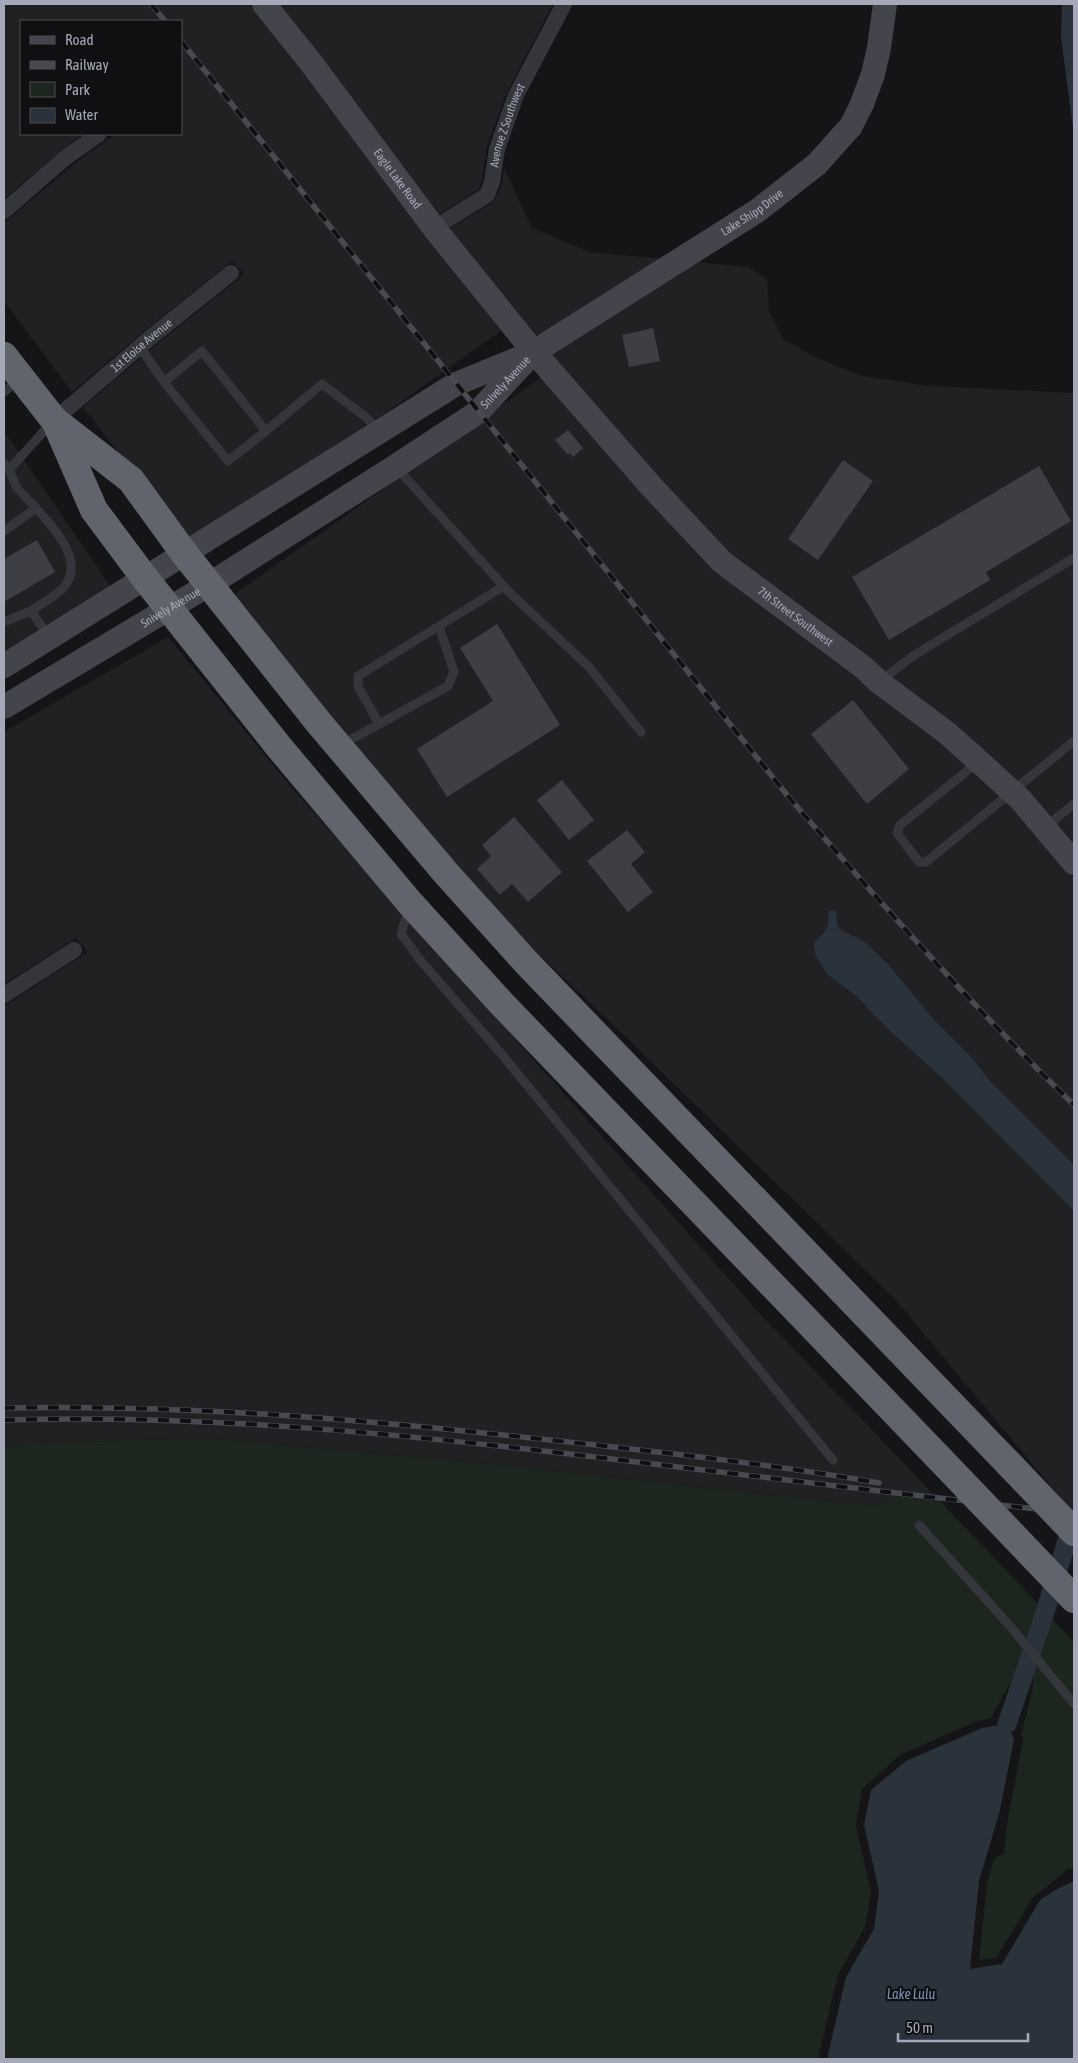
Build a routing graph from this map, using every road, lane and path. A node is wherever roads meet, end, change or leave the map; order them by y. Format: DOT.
graph roads {
  1 [pos="264,4"];
  2 [pos="564,4"];
  3 [pos="885,4"];
  4 [pos="98,135"];
  5 [pos="4,211"];
  6 [pos="434,228"];
  7 [pos="231,273"];
  8 [pos="140,347"];
  9 [pos="534,352"];
  10 [pos="4,356"];
  11 [pos="164,382"];
  12 [pos="12,385"];
  13 [pos="54,420"];
  14 [pos="266,430"];
  15 [pos="379,432"];
  16 [pos="6,466"];
  17 [pos="396,466"];
  18 [pos="36,508"];
  19 [pos="4,531"];
  20 [pos="184,552"];
  21 [pos="1074,558"];
  22 [pos="144,577"];
  23 [pos="210,584"];
  24 [pos="504,586"];
  25 [pos="169,608"];
  26 [pos="31,611"];
  27 [pos="4,622"];
  28 [pos="439,626"];
  29 [pos="49,638"];
  30 [pos="4,666"];
  31 [pos="879,682"];
  32 [pos="4,707"];
  33 [pos="379,724"];
  34 [pos="641,732"];
  35 [pos="1074,741"];
  36 [pos="339,747"];
  37 [pos="978,761"];
  38 [pos="1011,792"];
  39 [pos="1074,804"];
  40 [pos="1046,828"];
  41 [pos="1074,863"];
  42 [pos="410,903"];
  43 [pos="74,950"];
  44 [pos="4,995"];
  45 [pos="833,1460"];
  46 [pos="919,1525"];
  47 [pos="1074,1532"];
  48 [pos="1074,1599"];
  49 [pos="1074,1704"];
  1 -- 6 [label="street, Eagle Lake Road"];
  2 -- 6 [label="street, Avenue Z Southwest"];
  3 -- 9 [label="street, Lake Shipp Drive"];
  4 -- 5 [label="street"];
  6 -- 9 [label="street, Eagle Lake Road"];
  7 -- 8 [label="street, 1st Eloise Avenue"];
  8 -- 11 [label="lane"];
  8 -- 13 [label="street, 1st Eloise Avenue"];
  9 -- 15 [label="street, Snively Avenue"];
  9 -- 17 [label="street, Snively Avenue"];
  9 -- 31 [label="street, 7th Street Southwest"];
  10 -- 12 [label="highway"];
  11 -- 14 [label="lane"];
  11 -- 14 [label="lane"];
  12 -- 13 [label="highway"];
  13 -- 16 [label="lane"];
  13 -- 20 [label="highway"];
  13 -- 22 [label="highway"];
  14 -- 15 [label="lane"];
  15 -- 20 [label="street, Snively Avenue"];
  16 -- 18 [label="lane"];
  17 -- 23 [label="street, Snively Avenue"];
  17 -- 24 [label="lane"];
  18 -- 19 [label="lane"];
  18 -- 26 [label="lane"];
  20 -- 22 [label="street, Snively Avenue"];
  20 -- 23 [label="highway"];
  21 -- 31 [label="lane"];
  22 -- 25 [label="highway"];
  22 -- 29 [label="street, Snively Avenue"];
  23 -- 25 [label="street, Snively Avenue"];
  23 -- 36 [label="highway"];
  24 -- 28 [label="lane"];
  24 -- 34 [label="lane"];
  25 -- 32 [label="street, Snively Avenue"];
  25 -- 42 [label="highway"];
  26 -- 27 [label="lane"];
  26 -- 29 [label="lane"];
  28 -- 33 [label="lane"];
  28 -- 33 [label="lane"];
  29 -- 30 [label="street, Snively Avenue"];
  31 -- 37 [label="street, 7th Street Southwest"];
  33 -- 36 [label="lane"];
  35 -- 38 [label="lane"];
  36 -- 47 [label="highway, bridge"];
  37 -- 38 [label="street, 7th Street Southwest"];
  37 -- 38 [label="lane"];
  38 -- 40 [label="street, 7th Street Southwest"];
  39 -- 40 [label="lane"];
  40 -- 41 [label="street, 7th Street Southwest"];
  42 -- 45 [label="lane"];
  42 -- 48 [label="highway, bridge"];
  43 -- 44 [label="street"];
  46 -- 49 [label="lane"];
}
